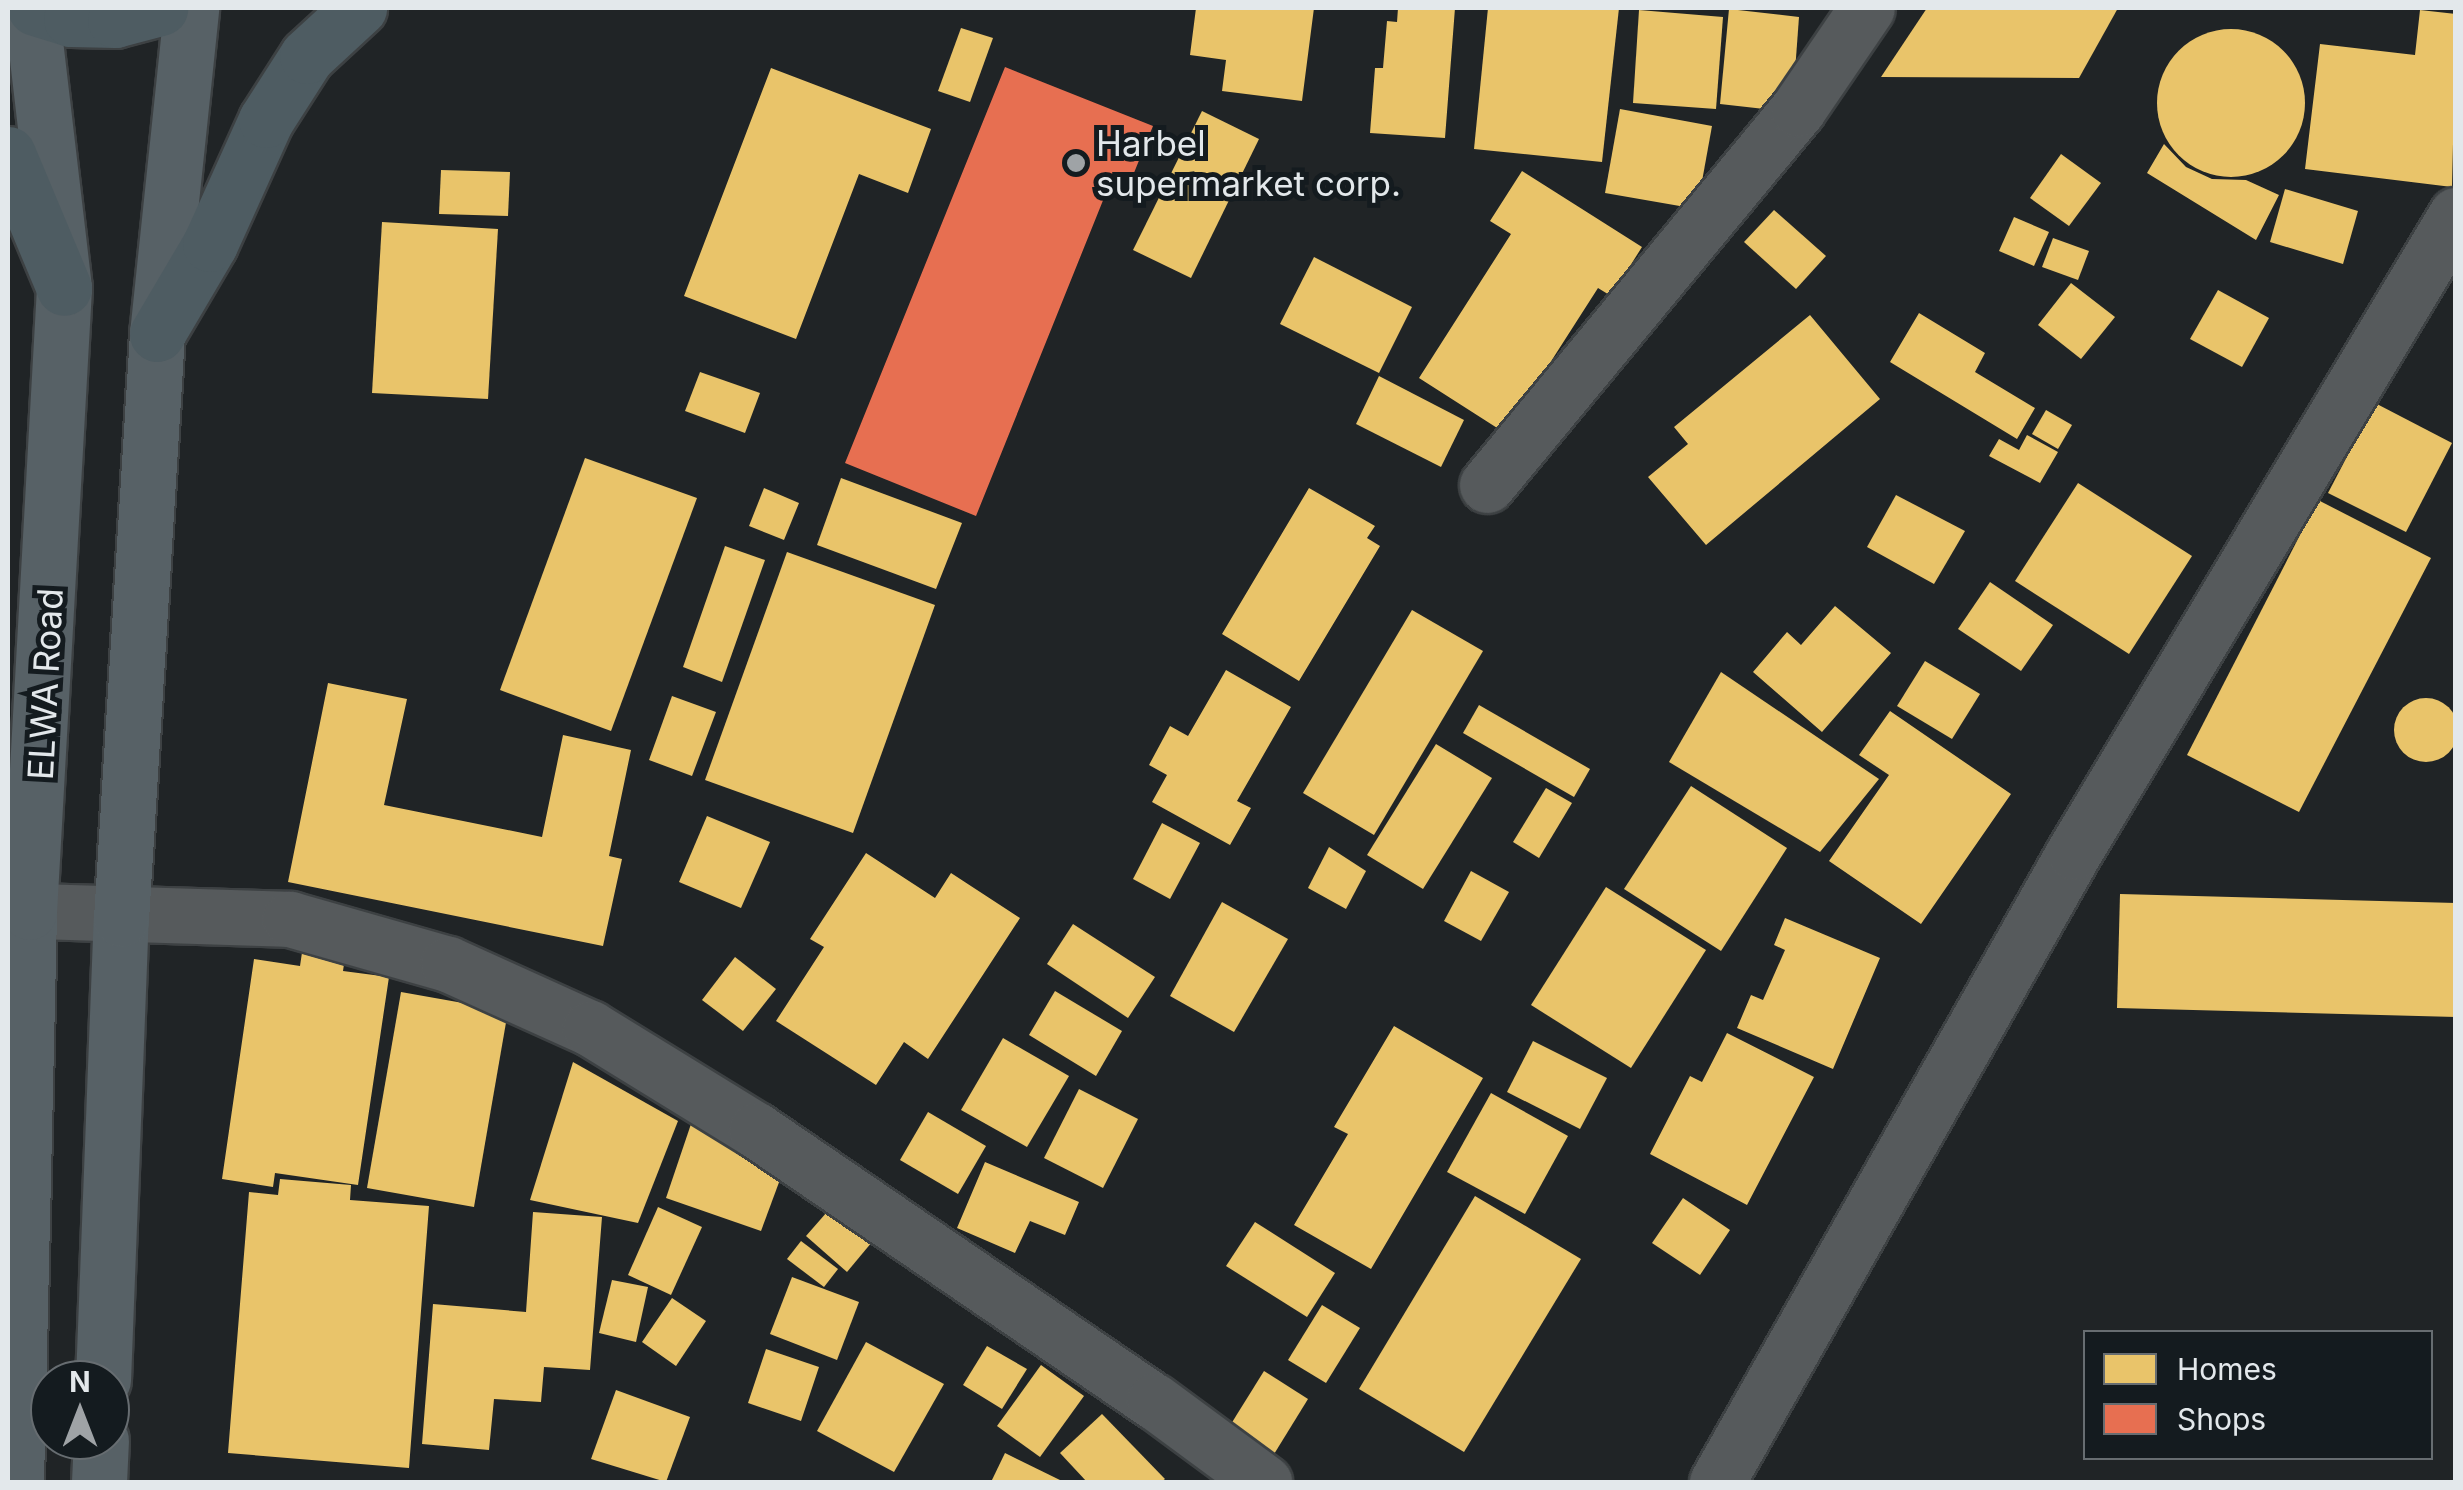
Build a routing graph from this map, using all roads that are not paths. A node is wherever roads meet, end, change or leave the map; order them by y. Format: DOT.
graph roads {
  1 [pos="33,8"];
  2 [pos="160,8"];
  3 [pos="191,8"];
  4 [pos="359,8"];
  5 [pos="1867,8"];
  6 [pos="8,154"];
  7 [pos="2456,216"];
  8 [pos="64,288"];
  9 [pos="157,334"];
  10 [pos="1487,485"];
  11 [pos="18,911"];
  12 [pos="121,919"];
  13 [pos="104,1360"];
  14 [pos="16,1482"];
  15 [pos="1264,1482"];
  16 [pos="1717,1482"];
  1 -- 2 [label="highway"];
  1 -- 8 [label="main road, ELWA Road"];
  3 -- 9 [label="main road"];
  4 -- 9 [label="highway"];
  5 -- 10 [label="street"];
  6 -- 8 [label="highway"];
  7 -- 16 [label="street"];
  8 -- 11 [label="main road, ELWA Road"];
  9 -- 12 [label="main road"];
  11 -- 12 [label="street"];
  11 -- 14 [label="main road, ELWA Road"];
  12 -- 13 [label="main road"];
  12 -- 15 [label="street"];
}
